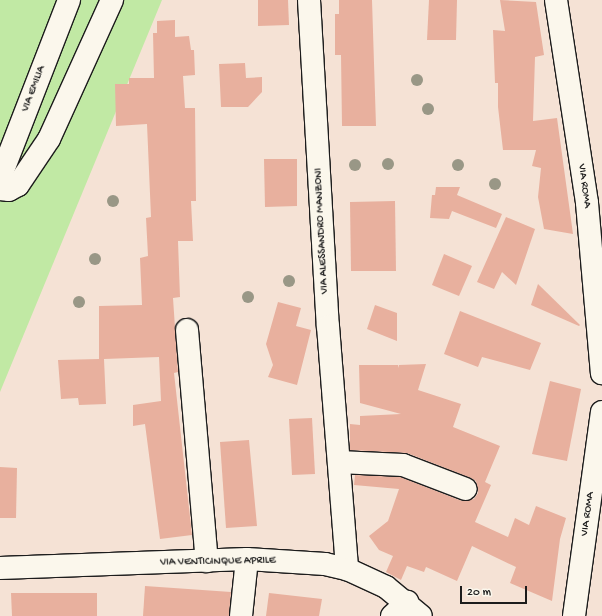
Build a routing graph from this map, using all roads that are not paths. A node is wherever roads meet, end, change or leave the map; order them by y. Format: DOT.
graph roads {
  1 [pos="69,0"];
  2 [pos="112,0"];
  3 [pos="309,0"];
  4 [pos="556,0"];
  5 [pos="0,178"];
  6 [pos="0,189"];
  7 [pos="595,204"];
  8 [pos="187,330"];
  9 [pos="602,373"];
  10 [pos="602,412"];
  11 [pos="339,462"];
  12 [pos="466,489"];
  13 [pos="247,560"];
  14 [pos="207,561"];
  15 [pos="0,568"];
  16 [pos="347,569"];
  17 [pos="406,611"];
  18 [pos="241,616"];
  19 [pos="574,616"];
  1 -- 5 [label="street, VIA EMILIA"];
  2 -- 6 [label="street"];
  3 -- 11 [label="street, VIA ALESSANDRO MANZONI"];
  4 -- 7 [label="street, VIA ROMA"];
  7 -- 9 [label="street, VIA ROMA"];
  8 -- 14 [label="street"];
  10 -- 19 [label="street, VIA ROMA"];
  11 -- 12 [label="street"];
  11 -- 16 [label="street, VIA ALESSANDRO MANZONI"];
  13 -- 14 [label="street, VIA VENTICINQUE APRILE"];
  13 -- 16 [label="street, VIA VENTICINQUE APRILE"];
  13 -- 18 [label="street"];
  14 -- 15 [label="street, VIA VENTICINQUE APRILE"];
  16 -- 17 [label="street, VIA VENTICINQUE APRILE"];
}
